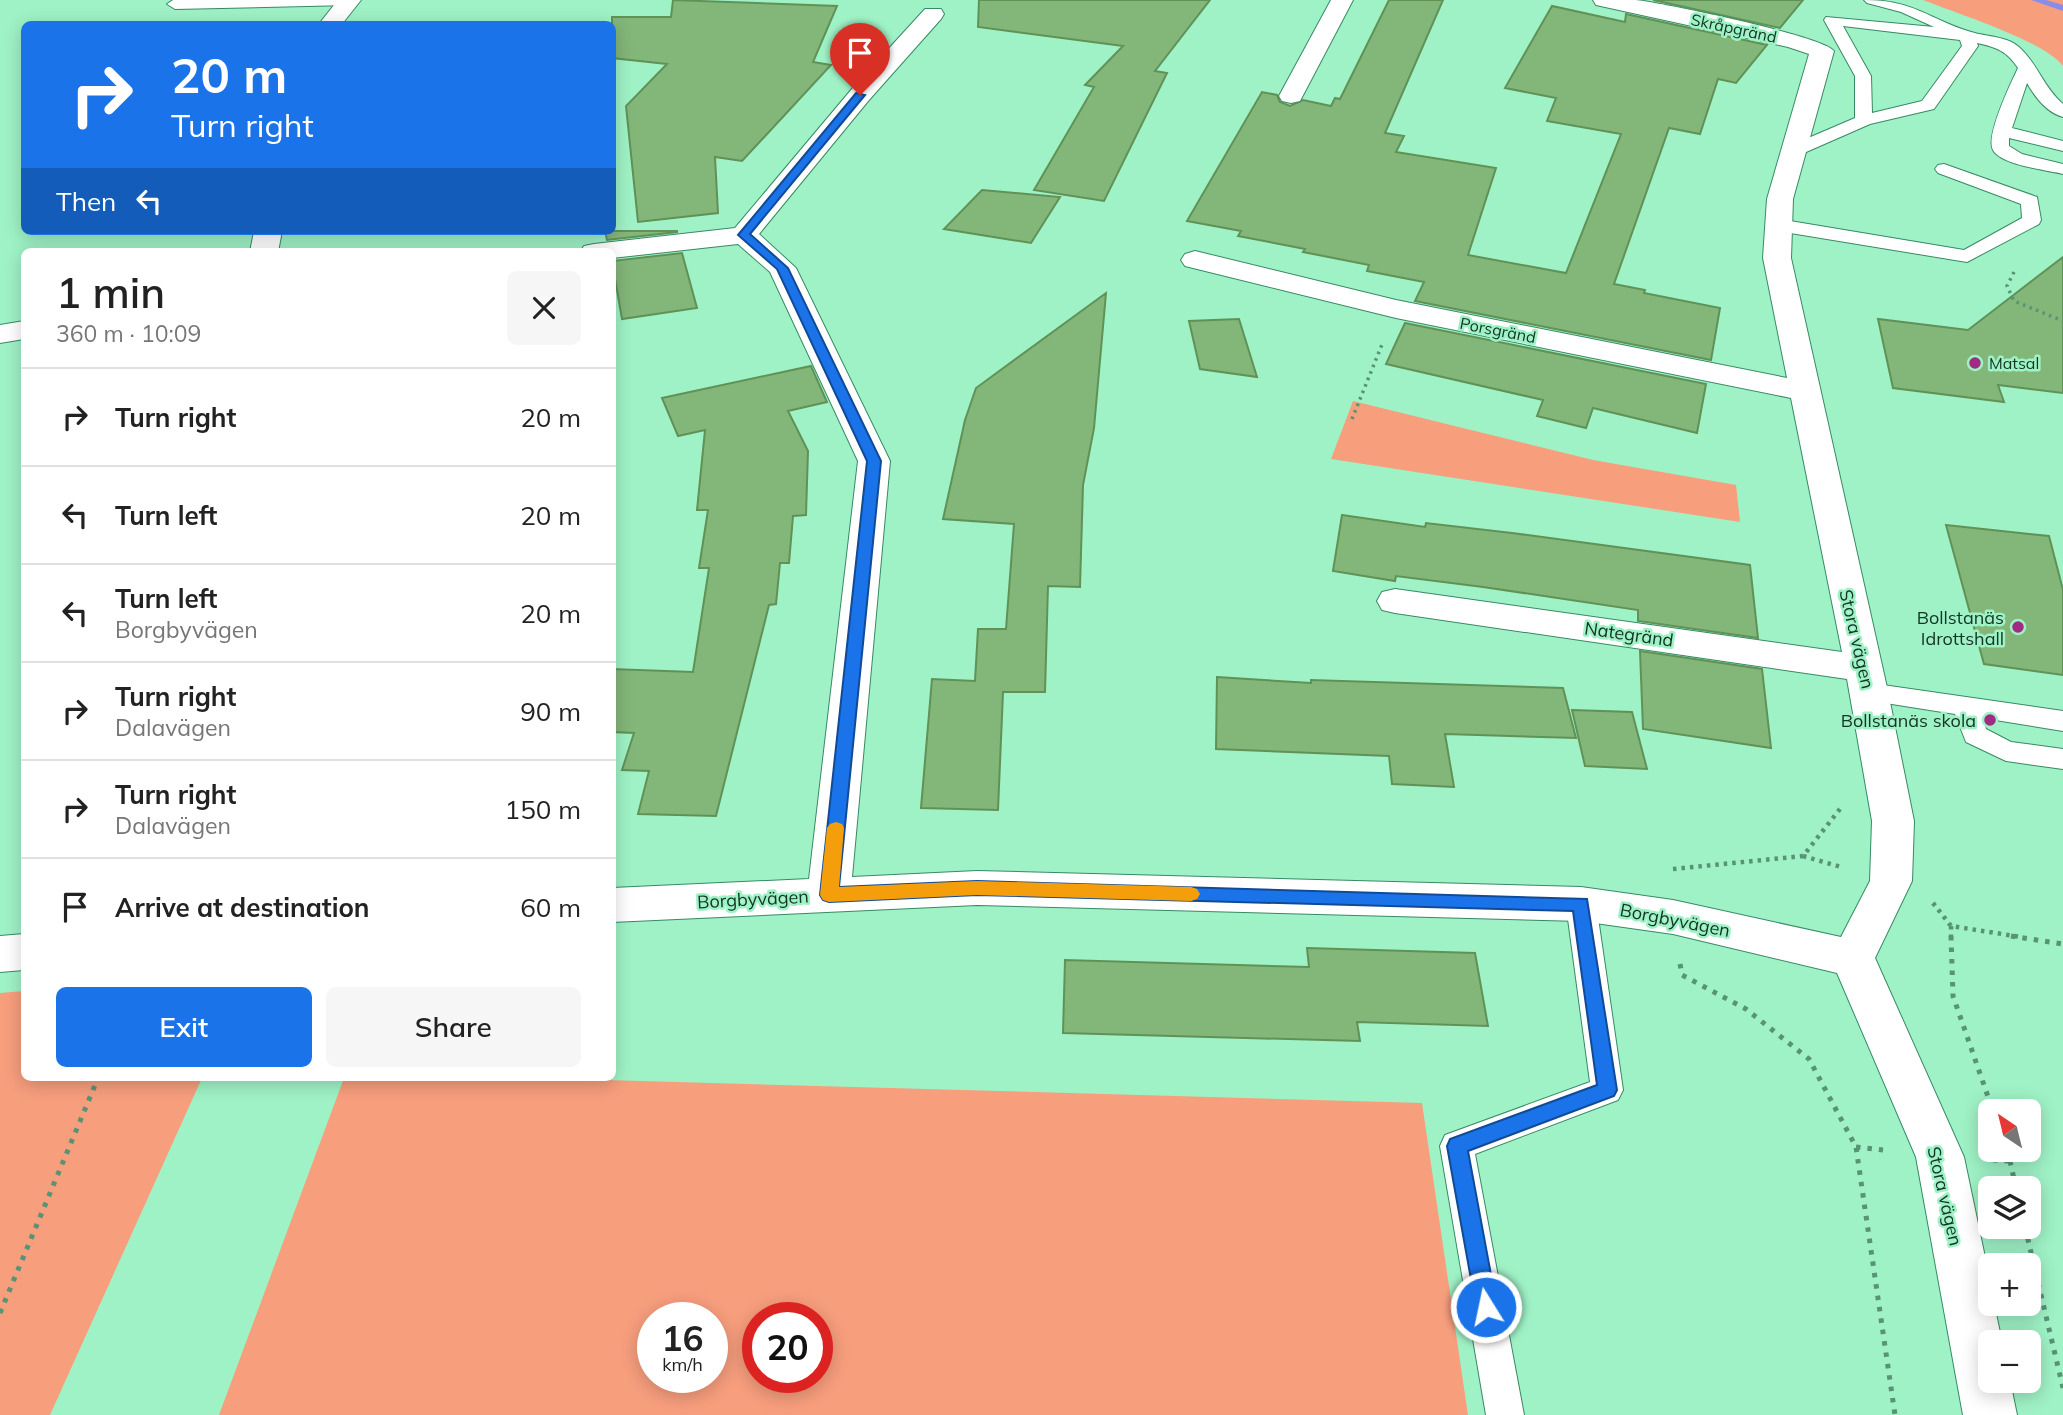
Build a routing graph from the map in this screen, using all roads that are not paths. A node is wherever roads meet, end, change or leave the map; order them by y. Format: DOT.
graph roads {
  1 [pos="350,0"];
  2 [pos="1342,0"];
  3 [pos="1604,0"];
  4 [pos="1840,0"];
  5 [pos="1872,0"];
  6 [pos="174,4"];
  7 [pos="933,13"];
  8 [pos="1832,20"];
  9 [pos="332,21"];
  10 [pos="1966,36"];
  11 [pos="1822,51"];
  12 [pos="2026,68"];
  13 [pos="1291,96"];
  14 [pos="2063,112"];
  15 [pos="1864,120"];
  16 [pos="2002,131"];
  17 [pos="2063,146"];
  18 [pos="1791,152"];
  19 [pos="1944,169"];
  20 [pos="2063,169"];
  21 [pos="1778,225"];
  22 [pos="744,235"];
  23 [pos="616,250"];
  24 [pos="1195,260"];
  25 [pos="21,330"];
  26 [pos="0,334"];
  27 [pos="1803,391"];
  28 [pos="1395,601"];
  29 [pos="1866,680"];
  30 [pos="1966,708"];
  31 [pos="2063,721"];
  32 [pos="2063,759"];
  33 [pos="829,895"];
  34 [pos="1581,904"];
  35 [pos="616,905"];
  36 [pos="21,952"];
  37 [pos="0,954"];
  38 [pos="1853,958"];
  39 [pos="1505,1415"];
  40 [pos="1990,1415"];
  1 -- 6 [label="lane"];
  1 -- 9 [label="street"];
  2 -- 13 [label="street"];
  3 -- 11 [label="street, Skråpgränd"];
  4 -- 8 [label="lane"];
  5 -- 10 [label="lane"];
  7 -- 22 [label="street"];
  8 -- 10 [label="lane"];
  8 -- 15 [label="lane"];
  10 -- 12 [label="lane"];
  10 -- 15 [label="lane"];
  11 -- 18 [label="street, Stora vägen"];
  12 -- 14 [label="lane"];
  12 -- 16 [label="lane"];
  15 -- 18 [label="lane"];
  16 -- 17 [label="lane"];
  16 -- 20 [label="lane"];
  18 -- 21 [label="street, Stora vägen"];
  19 -- 21 [label="lane"];
  21 -- 27 [label="street, Stora vägen"];
  22 -- 23 [label="street"];
  22 -- 33 [label="street"];
  24 -- 27 [label="street, Porsgränd"];
  25 -- 26 [label="street"];
  27 -- 29 [label="street, Stora vägen"];
  28 -- 29 [label="street, Nategränd"];
  29 -- 30 [label="lane"];
  29 -- 38 [label="street, Stora vägen"];
  30 -- 31 [label="lane"];
  30 -- 32 [label="lane"];
  33 -- 34 [label="street, Borgbyvägen"];
  33 -- 35 [label="street, Borgbyvägen"];
  34 -- 38 [label="street, Borgbyvägen"];
  34 -- 39 [label="lane"];
  36 -- 37 [label="street"];
  38 -- 40 [label="street, Stora vägen"];
}
